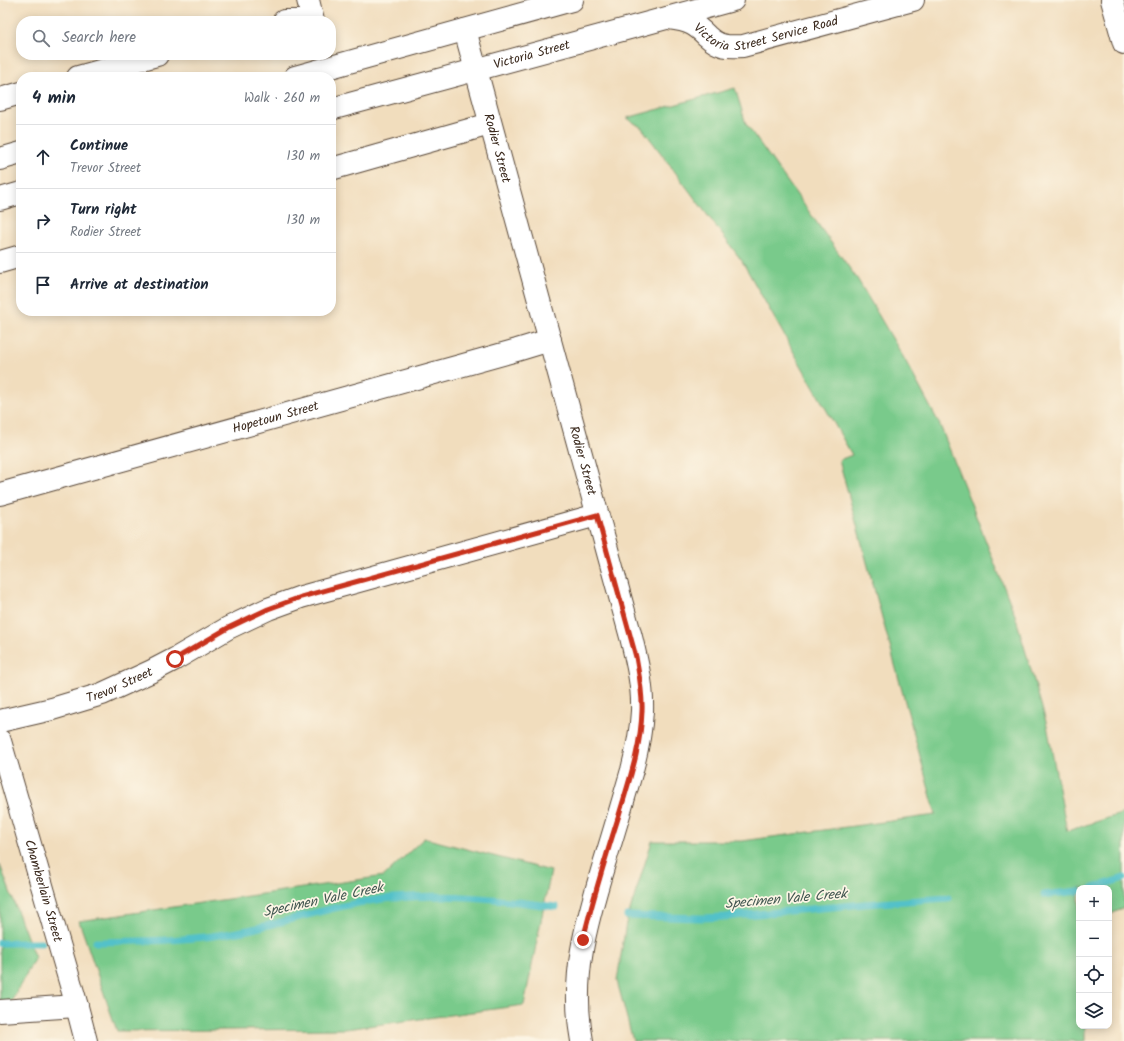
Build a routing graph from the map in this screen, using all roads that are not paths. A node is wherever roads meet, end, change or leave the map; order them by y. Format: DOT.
graph roads {
  1 [pos="308,0"];
  2 [pos="572,0"];
  3 [pos="733,0"];
  4 [pos="913,0"];
  5 [pos="1112,0"];
  6 [pos="312,16"];
  7 [pos="668,18"];
  8 [pos="465,30"];
  9 [pos="1124,43"];
  10 [pos="336,59"];
  11 [pos="139,60"];
  12 [pos="323,62"];
  13 [pos="476,70"];
  14 [pos="96,72"];
  15 [pos="304,72"];
  16 [pos="16,94"];
  17 [pos="0,99"];
  18 [pos="336,109"];
  19 [pos="490,124"];
  20 [pos="16,154"];
  21 [pos="0,159"];
  22 [pos="336,168"];
  23 [pos="16,194"];
  24 [pos="0,199"];
  25 [pos="16,257"];
  26 [pos="0,262"];
  27 [pos="550,340"];
  28 [pos="0,494"];
  29 [pos="597,515"];
  30 [pos="0,721"];
  31 [pos="0,741"];
  32 [pos="77,1006"];
  33 [pos="0,1011"];
  34 [pos="86,1041"];
  35 [pos="582,1041"];
  1 -- 6 [label="street"];
  2 -- 8 [label="street"];
  3 -- 7 [label="street, Victoria Street"];
  4 -- 7 [label="street, Victoria Street Service Road"];
  5 -- 9 [label="street"];
  7 -- 13 [label="street, Victoria Street"];
  8 -- 10 [label="street"];
  8 -- 13 [label="street, Rodier Street"];
  11 -- 14 [label="street"];
  12 -- 15 [label="street"];
  13 -- 18 [label="street, Victoria Street"];
  13 -- 19 [label="street, Rodier Street"];
  16 -- 17 [label="street"];
  19 -- 22 [label="street"];
  19 -- 27 [label="street, Rodier Street"];
  20 -- 21 [label="street"];
  23 -- 24 [label="street"];
  25 -- 26 [label="street"];
  27 -- 28 [label="street, Hopetoun Street"];
  27 -- 29 [label="street, Rodier Street"];
  29 -- 30 [label="street, Trevor Street"];
  29 -- 35 [label="street, Rodier Street"];
  31 -- 32 [label="street, Chamberlain Street"];
  32 -- 33 [label="street"];
  32 -- 34 [label="street, Chamberlain Street"];
}
